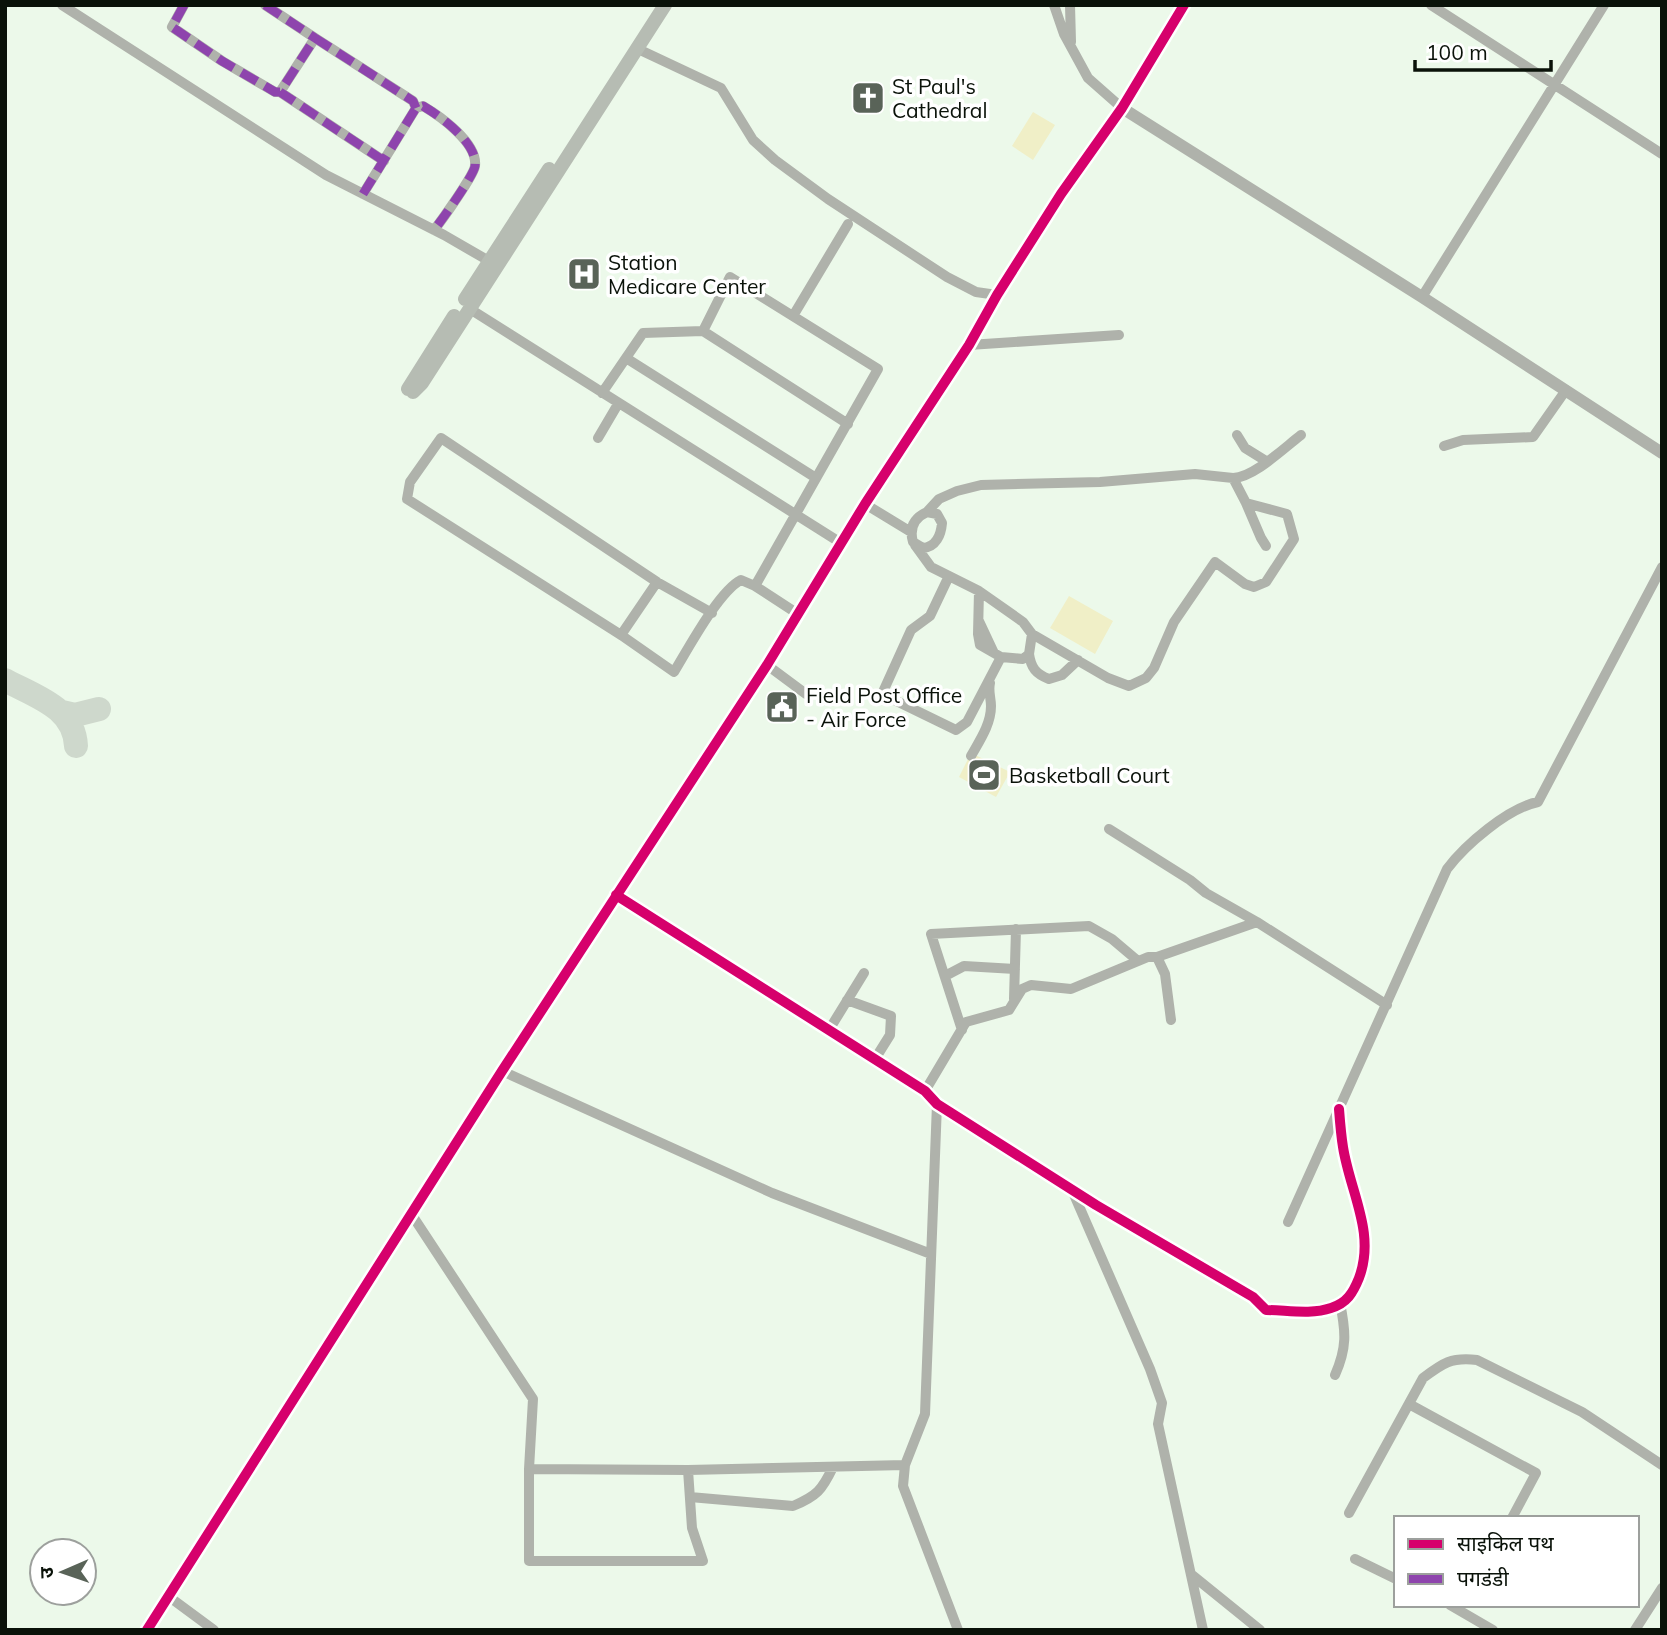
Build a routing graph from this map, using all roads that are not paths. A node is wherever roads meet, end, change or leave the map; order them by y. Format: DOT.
graph roads {
  1 [pos="62,5"];
  2 [pos="184,5"];
  3 [pos="265,5"];
  4 [pos="654,5"];
  5 [pos="665,5"];
  6 [pos="1054,5"];
  7 [pos="1070,5"];
  8 [pos="1185,5"];
  9 [pos="1431,5"];
  10 [pos="1604,5"];
  11 [pos="316,38"];
  12 [pos="1072,48"];
  13 [pos="638,49"];
  14 [pos="1554,85"];
  15 [pos="280,92"];
  16 [pos="1122,107"];
  17 [pos="416,108"];
  18 [pos="1662,154"];
  19 [pos="384,160"];
  20 [pos="363,194"];
  21 [pos="848,224"];
  22 [pos="435,230"];
  23 [pos="489,261"];
  24 [pos="997,295"];
  25 [pos="1422,297"];
  26 [pos="470,309"];
  27 [pos="793,316"];
  28 [pos="703,331"];
  29 [pos="1119,335"];
  30 [pos="969,345"];
  31 [pos="626,358"];
  32 [pos="1566,390"];
  33 [pos="601,393"];
  34 [pos="618,404"];
  35 [pos="848,425"];
  36 [pos="1237,435"];
  37 [pos="1301,435"];
  38 [pos="598,438"];
  39 [pos="1444,446"];
  40 [pos="1662,453"];
  41 [pos="1266,461"];
  42 [pos="816,478"];
  43 [pos="1233,478"];
  44 [pos="1246,503"];
  45 [pos="865,504"];
  46 [pos="927,512"];
  47 [pos="796,514"];
  48 [pos="911,532"];
  49 [pos="841,543"];
  50 [pos="915,545"];
  51 [pos="1266,546"];
  52 [pos="1662,567"];
  53 [pos="950,576"];
  54 [pos="657,582"];
  55 [pos="755,586"];
  56 [pos="979,591"];
  57 [pos="712,613"];
  58 [pos="798,614"];
  59 [pos="1053,630"];
  60 [pos="1032,634"];
  61 [pos="621,635"];
  62 [pos="1044,641"];
  63 [pos="1029,654"];
  64 [pos="997,655"];
  65 [pos="1078,660"];
  66 [pos="767,665"];
  67 [pos="991,676"];
  68 [pos="806,694"];
  69 [pos="970,717"];
  70 [pos="988,719"];
  71 [pos="971,756"];
  72 [pos="1109,829"];
  73 [pos="616,895"];
  74 [pos="1257,922"];
  75 [pos="1016,929"];
  76 [pos="1157,957"];
  77 [pos="1139,961"];
  78 [pos="1015,969"];
  79 [pos="864,973"];
  80 [pos="945,976"];
  81 [pos="1014,999"];
  82 [pos="847,1000"];
  83 [pos="1387,1005"];
  84 [pos="1171,1020"];
  85 [pos="829,1030"];
  86 [pos="962,1030"];
  87 [pos="875,1059"];
  88 [pos="502,1071"];
  89 [pos="925,1091"];
  90 [pos="937,1104"];
  91 [pos="1339,1109"];
  92 [pos="1072,1190"];
  93 [pos="412,1215"];
  94 [pos="1288,1222"];
  95 [pos="932,1254"];
  96 [pos="1340,1303"];
  97 [pos="1335,1375"];
  98 [pos="1409,1404"];
  99 [pos="905,1465"];
  100 [pos="1662,1465"];
  101 [pos="833,1466"];
  102 [pos="529,1469"];
  103 [pos="688,1470"];
  104 [pos="691,1497"];
  105 [pos="1349,1513"];
  106 [pos="1513,1516"];
  107 [pos="1355,1559"];
  108 [pos="1192,1575"];
  109 [pos="1394,1578"];
  110 [pos="1662,1588"];
  111 [pos="168,1596"];
  112 [pos="1466,1609"];
  113 [pos="147,1630"];
  114 [pos="214,1630"];
  115 [pos="958,1630"];
  116 [pos="1203,1630"];
  117 [pos="1260,1630"];
  118 [pos="1493,1630"];
  119 [pos="1635,1630"];
  1 -- 20 [label="street"];
  2 -- 15 [label="street"];
  3 -- 11 [label="street"];
  4 -- 23 [label="main road"];
  5 -- 13 [label="main road"];
  6 -- 12 [label="street"];
  7 -- 12 [label="street"];
  8 -- 16 [label="street"];
  9 -- 14 [label="street"];
  10 -- 14 [label="street"];
  11 -- 15 [label="street"];
  11 -- 17 [label="street"];
  12 -- 16 [label="street"];
  13 -- 24 [label="street"];
  13 -- 26 [label="main road"];
  14 -- 18 [label="street"];
  14 -- 25 [label="street"];
  15 -- 19 [label="street"];
  16 -- 24 [label="street"];
  16 -- 25 [label="street"];
  17 -- 19 [label="street"];
  17 -- 22 [label="street"];
  19 -- 20 [label="street"];
  20 -- 22 [label="street"];
  21 -- 27 [label="street"];
  22 -- 23 [label="street"];
  23 -- 26 [label="main road"];
  24 -- 30 [label="street"];
  25 -- 32 [label="street"];
  26 -- 33 [label="street"];
  27 -- 28 [label="street"];
  27 -- 35 [label="street"];
  28 -- 31 [label="street"];
  28 -- 35 [label="street"];
  29 -- 30 [label="street"];
  30 -- 45 [label="street"];
  31 -- 33 [label="street"];
  31 -- 42 [label="street"];
  32 -- 39 [label="street"];
  32 -- 40 [label="street"];
  33 -- 34 [label="street"];
  34 -- 38 [label="street"];
  34 -- 47 [label="street"];
  35 -- 42 [label="street"];
  36 -- 41 [label="street"];
  37 -- 41 [label="street"];
  41 -- 43 [label="street"];
  42 -- 47 [label="street"];
  43 -- 44 [label="street"];
  43 -- 46 [label="street"];
  44 -- 51 [label="street"];
  44 -- 65 [label="street"];
  45 -- 48 [label="street"];
  45 -- 49 [label="street"];
  46 -- 48 [label="street"];
  46 -- 50 [label="street"];
  47 -- 49 [label="street"];
  47 -- 55 [label="street"];
  48 -- 50 [label="street"];
  49 -- 58 [label="street"];
  50 -- 53 [label="street"];
  52 -- 83 [label="street"];
  53 -- 56 [label="street"];
  53 -- 69 [label="street"];
  54 -- 57 [label="street"];
  54 -- 61 [label="street"];
  54 -- 61 [label="street"];
  55 -- 57 [label="street"];
  55 -- 58 [label="street"];
  56 -- 60 [label="street"];
  56 -- 64 [label="street"];
  57 -- 61 [label="street"];
  58 -- 66 [label="street"];
  59 -- 62 [label="street"];
  60 -- 62 [label="street"];
  60 -- 63 [label="street"];
  62 -- 65 [label="street"];
  63 -- 64 [label="street"];
  63 -- 65 [label="street"];
  64 -- 67 [label="street"];
  66 -- 68 [label="street"];
  66 -- 73 [label="street"];
  67 -- 69 [label="street"];
  67 -- 70 [label="street"];
  69 -- 70 [label="street"];
  70 -- 71 [label="street"];
  72 -- 74 [label="street"];
  73 -- 85 [label="street"];
  73 -- 88 [label="street"];
  74 -- 76 [label="street"];
  74 -- 83 [label="street"];
  75 -- 77 [label="street"];
  75 -- 78 [label="street"];
  75 -- 80 [label="street"];
  76 -- 77 [label="street"];
  76 -- 84 [label="street"];
  77 -- 81 [label="street"];
  78 -- 80 [label="street"];
  78 -- 81 [label="street"];
  79 -- 82 [label="street"];
  80 -- 86 [label="street"];
  81 -- 86 [label="street"];
  82 -- 85 [label="street"];
  82 -- 87 [label="street"];
  83 -- 91 [label="street"];
  85 -- 87 [label="street"];
  86 -- 89 [label="street"];
  87 -- 89 [label="street"];
  88 -- 93 [label="street"];
  88 -- 95 [label="street"];
  89 -- 90 [label="street"];
  90 -- 92 [label="street"];
  90 -- 95 [label="street"];
  91 -- 94 [label="street"];
  91 -- 96 [label="street"];
  92 -- 96 [label="street"];
  92 -- 108 [label="street"];
  93 -- 102 [label="street"];
  93 -- 111 [label="street"];
  95 -- 99 [label="street"];
  96 -- 97 [label="street"];
  98 -- 100 [label="street"];
  98 -- 105 [label="street"];
  98 -- 106 [label="street"];
  99 -- 101 [label="street"];
  99 -- 115 [label="street"];
  101 -- 103 [label="street"];
  101 -- 104 [label="street"];
  102 -- 103 [label="street"];
  102 -- 104 [label="street"];
  103 -- 104 [label="street"];
  107 -- 109 [label="street"];
  108 -- 116 [label="street"];
  108 -- 117 [label="street"];
  110 -- 119 [label="street"];
  111 -- 113 [label="street"];
  111 -- 114 [label="street"];
  112 -- 118 [label="street"];
}
